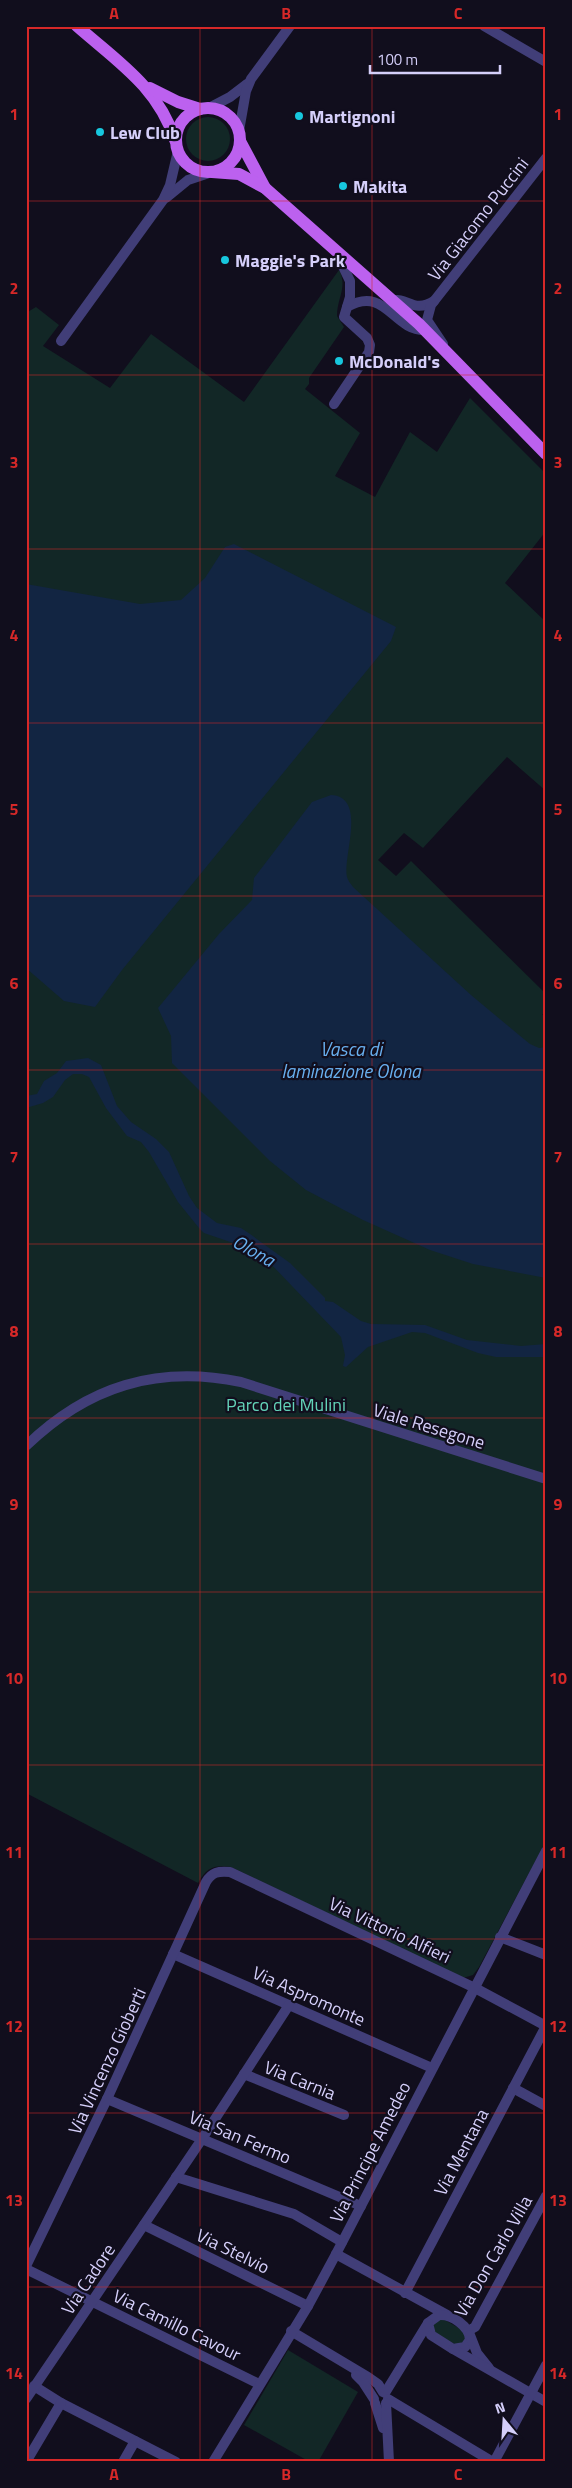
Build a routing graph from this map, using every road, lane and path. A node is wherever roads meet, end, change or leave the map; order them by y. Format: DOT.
graph roads {
  1 [pos="77,26"];
  2 [pos="290,26"];
  3 [pos="484,26"];
  4 [pos="546,62"];
  5 [pos="252,80"];
  6 [pos="146,86"];
  7 [pos="205,109"];
  8 [pos="240,136"];
  9 [pos="177,147"];
  10 [pos="546,158"];
  11 [pos="212,172"];
  12 [pos="265,188"];
  13 [pos="163,200"];
  14 [pos="336,251"];
  15 [pos="435,300"];
  16 [pos="392,301"];
  17 [pos="347,307"];
  18 [pos="425,330"];
  19 [pos="61,342"];
  20 [pos="444,350"];
  21 [pos="334,404"];
  22 [pos="546,454"];
  23 [pos="26,1446"];
  24 [pos="546,1479"];
  25 [pos="546,1851"];
  26 [pos="218,1871"];
  27 [pos="500,1937"];
  28 [pos="173,1954"];
  29 [pos="546,1955"];
  30 [pos="475,1988"];
  31 [pos="289,2005"];
  32 [pos="546,2026"];
  33 [pos="432,2068"];
  34 [pos="244,2074"];
  35 [pos="513,2088"];
  36 [pos="107,2099"];
  37 [pos="546,2106"];
  38 [pos="344,2115"];
  39 [pos="202,2139"];
  40 [pos="176,2177"];
  41 [pos="546,2196"];
  42 [pos="361,2206"];
  43 [pos="144,2225"];
  44 [pos="342,2242"];
  45 [pos="336,2254"];
  46 [pos="26,2267"];
  47 [pos="405,2293"];
  48 [pos="418,2300"];
  49 [pos="93,2302"];
  50 [pos="308,2306"];
  51 [pos="447,2315"];
  52 [pos="428,2322"];
  53 [pos="291,2331"];
  54 [pos="469,2333"];
  55 [pos="434,2338"];
  56 [pos="412,2348"];
  57 [pos="453,2349"];
  58 [pos="546,2365"];
  59 [pos="346,2366"];
  60 [pos="489,2369"];
  61 [pos="259,2384"];
  62 [pos="34,2386"];
  63 [pos="531,2393"];
  64 [pos="385,2397"];
  65 [pos="26,2399"];
  66 [pos="374,2401"];
  67 [pos="546,2402"];
  68 [pos="61,2403"];
  69 [pos="388,2440"];
  70 [pos="135,2441"];
  71 [pos="26,2462"];
  72 [pos="123,2462"];
  73 [pos="176,2462"];
  74 [pos="213,2462"];
  75 [pos="389,2462"];
  76 [pos="493,2462"];
  1 -- 6 [label="main road"];
  2 -- 5 [label="street"];
  3 -- 4 [label="street"];
  5 -- 7 [label="street"];
  5 -- 8 [label="street"];
  6 -- 7 [label="main road"];
  6 -- 9 [label="main road"];
  7 -- 8 [label="main road"];
  7 -- 9 [label="main road"];
  8 -- 11 [label="main road"];
  8 -- 12 [label="main road"];
  9 -- 11 [label="main road"];
  9 -- 13 [label="street"];
  10 -- 15 [label="street, Via Giacomo Puccini"];
  11 -- 12 [label="main road"];
  11 -- 13 [label="street"];
  12 -- 14 [label="main road"];
  13 -- 19 [label="street"];
  14 -- 16 [label="main road"];
  14 -- 17 [label="street"];
  15 -- 16 [label="street"];
  15 -- 20 [label="street"];
  16 -- 18 [label="main road"];
  17 -- 18 [label="street"];
  17 -- 21 [label="street"];
  18 -- 20 [label="main road"];
  20 -- 22 [label="main road"];
  23 -- 24 [label="street, Viale Resegone"];
  25 -- 27 [label="street, Via Principe Amedeo"];
  26 -- 28 [label="street, Via Vincenzo Gioberti"];
  26 -- 30 [label="street, Via Vittorio Alfieri"];
  27 -- 29 [label="street"];
  27 -- 30 [label="street, Via Principe Amedeo"];
  28 -- 31 [label="street, Via Aspromonte"];
  28 -- 36 [label="street, Via Vincenzo Gioberti"];
  30 -- 32 [label="street, Via Vittorio Alfieri"];
  30 -- 33 [label="street, Via Principe Amedeo"];
  31 -- 33 [label="street, Via Aspromonte"];
  31 -- 34 [label="street, Via Cadore"];
  32 -- 35 [label="street, Via Mentana"];
  33 -- 42 [label="street, Via Principe Amedeo"];
  34 -- 38 [label="street, Via Carnia"];
  34 -- 39 [label="street, Via Cadore"];
  35 -- 37 [label="street"];
  35 -- 47 [label="street, Via Mentana"];
  36 -- 39 [label="street, Via San Fermo"];
  36 -- 46 [label="street, Via Vincenzo Gioberti"];
  39 -- 40 [label="street, Via Cadore"];
  39 -- 42 [label="street, Via San Fermo"];
  40 -- 43 [label="street, Via Cadore"];
  40 -- 44 [label="street"];
  41 -- 54 [label="street, Via Don Carlo Villa"];
  42 -- 44 [label="street, Via Principe Amedeo"];
  43 -- 49 [label="street, Via Cadore"];
  43 -- 50 [label="street, Via Stelvio"];
  44 -- 45 [label="street, Via Principe Amedeo"];
  45 -- 47 [label="street"];
  45 -- 50 [label="street, Via Principe Amedeo"];
  46 -- 49 [label="street, Via Camillo Cavour"];
  47 -- 48 [label="street"];
  48 -- 51 [label="street"];
  48 -- 52 [label="street"];
  49 -- 61 [label="street, Via Camillo Cavour"];
  49 -- 62 [label="street, Via Cadore"];
  50 -- 53 [label="street, Via Principe Amedeo"];
  51 -- 52 [label="street"];
  51 -- 54 [label="street"];
  52 -- 55 [label="street"];
  52 -- 56 [label="street"];
  53 -- 59 [label="street"];
  53 -- 61 [label="street, Via Principe Amedeo"];
  54 -- 57 [label="street, Via Don Carlo Villa"];
  54 -- 60 [label="street"];
  55 -- 56 [label="street"];
  55 -- 57 [label="street"];
  56 -- 64 [label="street"];
  57 -- 60 [label="street"];
  58 -- 63 [label="street"];
  59 -- 64 [label="street"];
  59 -- 66 [label="street"];
  60 -- 63 [label="street"];
  61 -- 74 [label="street, Via Principe Amedeo"];
  62 -- 65 [label="street, Via Cadore"];
  62 -- 68 [label="street"];
  63 -- 67 [label="street"];
  63 -- 76 [label="street"];
  64 -- 66 [label="street"];
  64 -- 69 [label="street"];
  64 -- 76 [label="street"];
  66 -- 69 [label="street"];
  68 -- 70 [label="street"];
  68 -- 71 [label="street"];
  69 -- 75 [label="street"];
  70 -- 72 [label="street"];
  70 -- 73 [label="street"];
}
